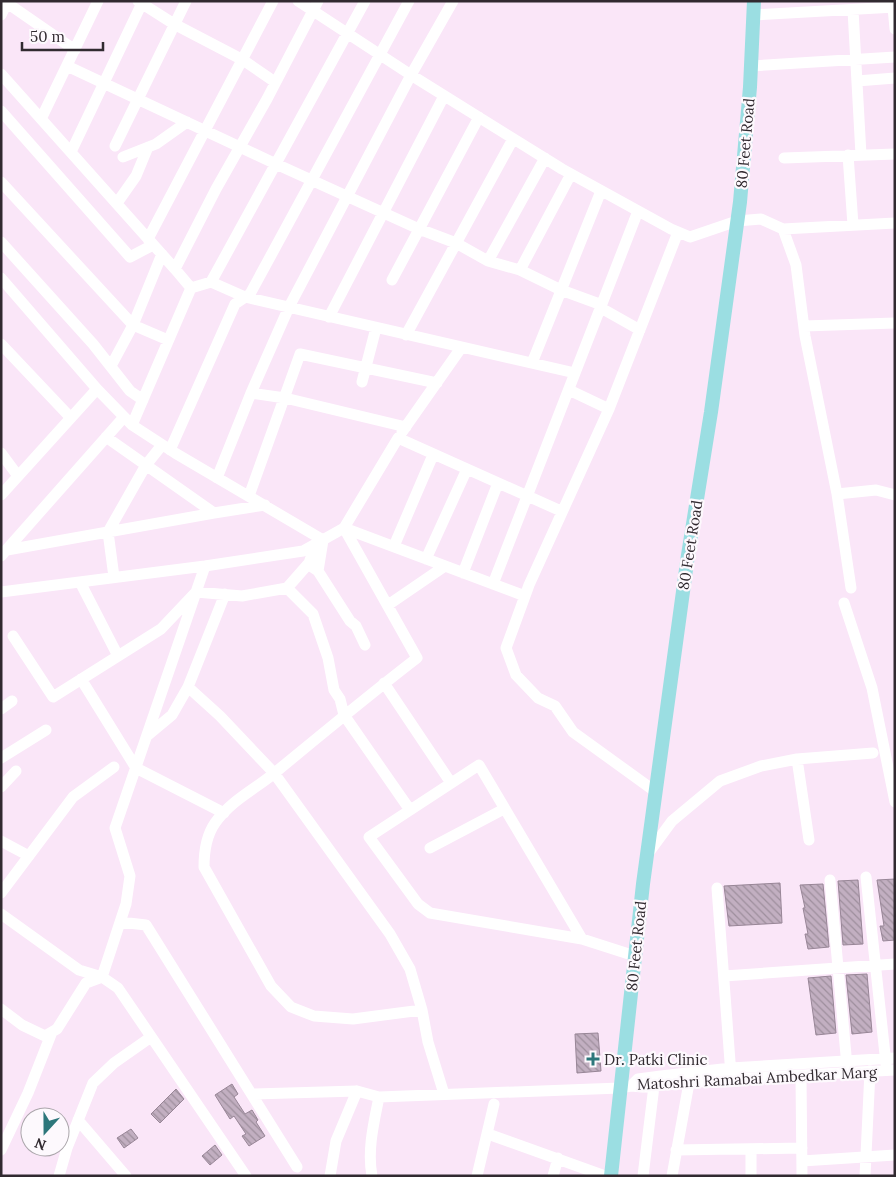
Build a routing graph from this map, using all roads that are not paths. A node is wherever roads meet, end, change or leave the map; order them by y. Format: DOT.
graph roads {
  1 [pos="98,1"];
  2 [pos="186,1"];
  3 [pos="273,1"];
  4 [pos="298,1"];
  5 [pos="365,1"];
  6 [pos="409,1"];
  7 [pos="453,1"];
  8 [pos="7,2"];
  9 [pos="141,2"];
  10 [pos="315,6"];
  11 [pos="846,7"];
  12 [pos="894,7"];
  13 [pos="753,8"];
  14 [pos="1,15"];
  15 [pos="174,24"];
  16 [pos="895,29"];
  17 [pos="347,34"];
  18 [pos="75,50"];
  19 [pos="380,55"];
  20 [pos="895,57"];
  21 [pos="856,59"];
  22 [pos="243,60"];
  23 [pos="67,66"];
  24 [pos="751,66"];
  25 [pos="1,74"];
  26 [pos="411,75"];
  27 [pos="895,78"];
  28 [pos="857,81"];
  29 [pos="276,82"];
  30 [pos="104,83"];
  31 [pos="444,96"];
  32 [pos="138,99"];
  33 [pos="1,111"];
  34 [pos="478,117"];
  35 [pos="41,119"];
  36 [pos="187,122"];
  37 [pos="206,131"];
  38 [pos="513,139"];
  39 [pos="115,146"];
  40 [pos="148,147"];
  41 [pos="240,147"];
  42 [pos="71,152"];
  43 [pos="895,154"];
  44 [pos="861,155"];
  45 [pos="123,156"];
  46 [pos="848,156"];
  47 [pos="545,158"];
  48 [pos="784,158"];
  49 [pos="276,164"];
  50 [pos="571,174"];
  51 [pos="312,180"];
  52 [pos="1,182"];
  53 [pos="601,191"];
  54 [pos="349,196"];
  55 [pos="116,203"];
  56 [pos="638,211"];
  57 [pos="384,213"];
  58 [pos="737,221"];
  59 [pos="895,223"];
  60 [pos="852,225"];
  61 [pos="419,229"];
  62 [pos="783,229"];
  63 [pos="678,232"];
  64 [pos="151,242"];
  65 [pos="2,243"];
  66 [pos="456,243"];
  67 [pos="162,254"];
  68 [pos="488,261"];
  69 [pos="175,269"];
  70 [pos="520,270"];
  71 [pos="1,278"];
  72 [pos="392,280"];
  73 [pos="211,282"];
  74 [pos="191,288"];
  75 [pos="561,290"];
  76 [pos="245,297"];
  77 [pos="602,305"];
  78 [pos="289,308"];
  79 [pos="329,317"];
  80 [pos="895,323"];
  81 [pos="133,325"];
  82 [pos="804,326"];
  83 [pos="376,328"];
  84 [pos="640,330"];
  85 [pos="406,335"];
  86 [pos="168,340"];
  87 [pos="1,344"];
  88 [pos="462,348"];
  89 [pos="532,364"];
  90 [pos="111,366"];
  91 [pos="366,368"];
  92 [pos="575,373"];
  93 [pos="362,382"];
  94 [pos="437,383"];
  95 [pos="97,389"];
  96 [pos="569,390"];
  97 [pos="251,393"];
  98 [pos="284,398"];
  99 [pos="143,400"];
  100 [pos="609,409"];
  101 [pos="70,417"];
  102 [pos="128,421"];
  103 [pos="406,427"];
  104 [pos="106,437"];
  105 [pos="398,438"];
  106 [pos="166,447"];
  107 [pos="1,453"];
  108 [pos="433,455"];
  109 [pos="146,465"];
  110 [pos="467,469"];
  111 [pos="18,476"];
  112 [pos="217,478"];
  113 [pos="498,483"];
  114 [pos="837,494"];
  115 [pos="1,495"];
  116 [pos="895,495"];
  117 [pos="249,496"];
  118 [pos="527,496"];
  119 [pos="265,505"];
  120 [pos="561,511"];
  121 [pos="214,512"];
  122 [pos="344,528"];
  123 [pos="108,532"];
  124 [pos="320,542"];
  125 [pos="394,546"];
  126 [pos="4,553"];
  127 [pos="426,559"];
  128 [pos="205,566"];
  129 [pos="445,566"];
  130 [pos="313,567"];
  131 [pos="463,572"];
  132 [pos="114,577"];
  133 [pos="80,582"];
  134 [pos="493,584"];
  135 [pos="287,588"];
  136 [pos="851,588"];
  137 [pos="1,592"];
  138 [pos="196,592"];
  139 [pos="224,594"];
  140 [pos="525,596"];
  141 [pos="844,603"];
  142 [pos="388,605"];
  143 [pos="13,636"];
  144 [pos="365,646"];
  145 [pos="118,656"];
  146 [pos="81,679"];
  147 [pos="384,683"];
  148 [pos="188,687"];
  149 [pos="12,702"];
  150 [pos="1,710"];
  151 [pos="344,715"];
  152 [pos="46,730"];
  153 [pos="147,736"];
  154 [pos="873,753"];
  155 [pos="1,758"];
  156 [pos="797,759"];
  157 [pos="114,767"];
  158 [pos="136,768"];
  159 [pos="16,771"];
  160 [pos="274,773"];
  161 [pos="451,783"];
  162 [pos="1,787"];
  163 [pos="656,792"];
  164 [pos="895,802"];
  165 [pos="504,809"];
  166 [pos="410,810"];
  167 [pos="224,813"];
  168 [pos="809,840"];
  169 [pos="1,841"];
  170 [pos="430,848"];
  171 [pos="647,855"];
  172 [pos="29,856"];
  173 [pos="866,877"];
  174 [pos="830,880"];
  175 [pos="717,888"];
  176 [pos="1,893"];
  177 [pos="1,914"];
  178 [pos="120,922"];
  179 [pos="582,939"];
  180 [pos="635,956"];
  181 [pos="895,964"];
  182 [pos="876,965"];
  183 [pos="839,968"];
  184 [pos="724,976"];
  185 [pos="102,977"];
  186 [pos="1,1009"];
  187 [pos="422,1010"];
  188 [pos="52,1032"];
  189 [pos="151,1037"];
  190 [pos="890,1058"];
  191 [pos="847,1060"];
  192 [pos="891,1070"];
  193 [pos="870,1071"];
  194 [pos="848,1073"];
  195 [pos="731,1074"];
  196 [pos="801,1076"];
  197 [pos="688,1082"];
  198 [pos="654,1086"];
  199 [pos="626,1087"];
  200 [pos="357,1091"];
  201 [pos="252,1094"];
  202 [pos="444,1094"];
  203 [pos="379,1097"];
  204 [pos="494,1104"];
  205 [pos="78,1120"];
  206 [pos="488,1134"];
  207 [pos="802,1148"];
  208 [pos="751,1149"];
  209 [pos="1,1150"];
  210 [pos="676,1150"];
  211 [pos="895,1155"];
  212 [pos="866,1157"];
  213 [pos="558,1158"];
  214 [pos="802,1161"];
  215 [pos="297,1166"];
  216 [pos="59,1176"];
  217 [pos="126,1176"];
  218 [pos="246,1176"];
  219 [pos="330,1176"];
  220 [pos="372,1176"];
  221 [pos="477,1176"];
  222 [pos="553,1176"];
  223 [pos="605,1176"];
  224 [pos="611,1176"];
  225 [pos="643,1176"];
  226 [pos="672,1176"];
  227 [pos="751,1176"];
  228 [pos="802,1176"];
  229 [pos="865,1176"];
  1 -- 18 [label="street"];
  2 -- 15 [label="street"];
  3 -- 22 [label="street"];
  4 -- 10 [label="street"];
  5 -- 17 [label="street"];
  6 -- 19 [label="street"];
  7 -- 26 [label="street"];
  8 -- 14 [label="street"];
  8 -- 18 [label="street"];
  9 -- 15 [label="street"];
  9 -- 30 [label="street"];
  10 -- 17 [label="street"];
  10 -- 29 [label="street"];
  11 -- 12 [label="street"];
  11 -- 13 [label="street"];
  11 -- 21 [label="street"];
  12 -- 16 [label="street"];
  13 -- 24 [label="main road, 80 Feet Road"];
  15 -- 22 [label="street"];
  15 -- 32 [label="street"];
  17 -- 19 [label="street"];
  17 -- 49 [label="street"];
  18 -- 23 [label="street"];
  19 -- 26 [label="street"];
  19 -- 51 [label="street"];
  20 -- 21 [label="street"];
  21 -- 24 [label="street"];
  21 -- 28 [label="street"];
  22 -- 29 [label="street"];
  22 -- 37 [label="street"];
  23 -- 30 [label="street"];
  23 -- 35 [label="street"];
  24 -- 58 [label="main road, 80 Feet Road"];
  25 -- 35 [label="street"];
  26 -- 31 [label="street"];
  26 -- 54 [label="street"];
  27 -- 28 [label="street"];
  28 -- 44 [label="street"];
  29 -- 41 [label="street"];
  30 -- 32 [label="street"];
  30 -- 42 [label="street"];
  31 -- 34 [label="street"];
  31 -- 57 [label="street"];
  32 -- 36 [label="street"];
  32 -- 39 [label="street"];
  33 -- 64 [label="street"];
  34 -- 38 [label="street"];
  34 -- 61 [label="street"];
  35 -- 42 [label="street"];
  36 -- 37 [label="street"];
  36 -- 40 [label="street"];
  37 -- 41 [label="street"];
  37 -- 64 [label="street"];
  38 -- 47 [label="street"];
  38 -- 66 [label="street"];
  40 -- 45 [label="street"];
  40 -- 55 [label="street"];
  41 -- 49 [label="street"];
  41 -- 69 [label="street"];
  42 -- 55 [label="street"];
  43 -- 44 [label="street"];
  44 -- 46 [label="street"];
  46 -- 48 [label="street"];
  46 -- 60 [label="street"];
  47 -- 50 [label="street"];
  47 -- 68 [label="street"];
  49 -- 51 [label="street"];
  49 -- 73 [label="street"];
  50 -- 53 [label="street"];
  50 -- 70 [label="street"];
  51 -- 54 [label="street"];
  51 -- 76 [label="street"];
  52 -- 81 [label="street"];
  53 -- 56 [label="street"];
  53 -- 75 [label="street"];
  54 -- 57 [label="street"];
  54 -- 78 [label="street"];
  55 -- 64 [label="street"];
  56 -- 63 [label="street"];
  56 -- 77 [label="street"];
  57 -- 61 [label="street"];
  57 -- 79 [label="street"];
  58 -- 62 [label="street"];
  58 -- 63 [label="street"];
  58 -- 163 [label="main road, 80 Feet Road"];
  59 -- 60 [label="street"];
  60 -- 62 [label="street"];
  61 -- 66 [label="street"];
  61 -- 72 [label="street"];
  62 -- 82 [label="street"];
  63 -- 84 [label="street"];
  64 -- 67 [label="street"];
  65 -- 90 [label="street"];
  66 -- 68 [label="street"];
  66 -- 85 [label="street"];
  67 -- 69 [label="street"];
  67 -- 81 [label="street"];
  68 -- 70 [label="street"];
  69 -- 74 [label="street"];
  70 -- 75 [label="street"];
  71 -- 95 [label="street"];
  73 -- 74 [label="street"];
  73 -- 76 [label="street"];
  74 -- 86 [label="street"];
  75 -- 77 [label="street"];
  75 -- 89 [label="street"];
  76 -- 78 [label="street"];
  76 -- 106 [label="street"];
  77 -- 84 [label="street"];
  77 -- 92 [label="street"];
  78 -- 79 [label="street"];
  78 -- 97 [label="street"];
  79 -- 83 [label="street"];
  80 -- 82 [label="street"];
  81 -- 86 [label="street"];
  81 -- 90 [label="street"];
  82 -- 114 [label="street"];
  83 -- 85 [label="street"];
  83 -- 91 [label="street"];
  84 -- 100 [label="street"];
  85 -- 88 [label="street"];
  86 -- 99 [label="street"];
  87 -- 101 [label="street"];
  88 -- 89 [label="street"];
  88 -- 94 [label="street"];
  89 -- 92 [label="street"];
  90 -- 99 [label="street"];
  91 -- 93 [label="street"];
  91 -- 94 [label="street"];
  91 -- 98 [label="street"];
  92 -- 96 [label="street"];
  94 -- 103 [label="street"];
  95 -- 101 [label="street"];
  95 -- 102 [label="street"];
  96 -- 100 [label="street"];
  96 -- 118 [label="street"];
  97 -- 98 [label="street"];
  97 -- 112 [label="street"];
  98 -- 103 [label="street"];
  98 -- 117 [label="street"];
  99 -- 102 [label="street"];
  100 -- 120 [label="street"];
  101 -- 111 [label="street"];
  102 -- 104 [label="street"];
  102 -- 106 [label="street"];
  103 -- 105 [label="street"];
  104 -- 109 [label="street"];
  104 -- 126 [label="street"];
  105 -- 108 [label="street"];
  105 -- 122 [label="street"];
  106 -- 109 [label="street"];
  106 -- 112 [label="street"];
  107 -- 111 [label="street"];
  108 -- 110 [label="street"];
  108 -- 125 [label="street"];
  109 -- 121 [label="street"];
  109 -- 123 [label="street"];
  110 -- 113 [label="street"];
  110 -- 127 [label="street"];
  111 -- 115 [label="street"];
  112 -- 117 [label="street"];
  113 -- 118 [label="street"];
  113 -- 131 [label="street"];
  114 -- 116 [label="street"];
  114 -- 136 [label="street"];
  117 -- 119 [label="street"];
  118 -- 120 [label="street"];
  118 -- 134 [label="street"];
  119 -- 121 [label="street"];
  119 -- 124 [label="street"];
  120 -- 140 [label="street"];
  121 -- 123 [label="street"];
  122 -- 124 [label="street"];
  122 -- 125 [label="street"];
  122 -- 142 [label="street"];
  123 -- 126 [label="street"];
  123 -- 132 [label="street"];
  124 -- 128 [label="street"];
  124 -- 130 [label="street"];
  125 -- 127 [label="street"];
  127 -- 129 [label="street"];
  128 -- 132 [label="street"];
  128 -- 138 [label="street"];
  129 -- 131 [label="street"];
  129 -- 142 [label="street"];
  130 -- 135 [label="street"];
  130 -- 144 [label="street"];
  131 -- 134 [label="street"];
  132 -- 133 [label="street"];
  133 -- 137 [label="street"];
  133 -- 145 [label="street"];
  134 -- 140 [label="street"];
  135 -- 139 [label="street"];
  135 -- 151 [label="street"];
  138 -- 139 [label="street"];
  138 -- 145 [label="street"];
  138 -- 153 [label="street"];
  139 -- 148 [label="street"];
  140 -- 163 [label="street"];
  141 -- 164 [label="street"];
  142 -- 147 [label="street"];
  143 -- 146 [label="street"];
  145 -- 146 [label="street"];
  146 -- 158 [label="street"];
  147 -- 151 [label="street"];
  147 -- 161 [label="street"];
  148 -- 153 [label="street"];
  148 -- 160 [label="street"];
  149 -- 150 [label="street"];
  151 -- 160 [label="street"];
  151 -- 166 [label="street"];
  152 -- 155 [label="street"];
  153 -- 158 [label="street"];
  154 -- 156 [label="street"];
  156 -- 168 [label="street"];
  156 -- 171 [label="street"];
  157 -- 172 [label="street"];
  158 -- 167 [label="street"];
  158 -- 178 [label="street"];
  159 -- 162 [label="street"];
  160 -- 167 [label="street"];
  160 -- 187 [label="street"];
  161 -- 165 [label="street"];
  161 -- 166 [label="street"];
  163 -- 171 [label="main road, 80 Feet Road"];
  165 -- 170 [label="street"];
  165 -- 179 [label="street"];
  166 -- 179 [label="street"];
  167 -- 187 [label="street"];
  169 -- 172 [label="street"];
  171 -- 180 [label="main road, 80 Feet Road"];
  172 -- 176 [label="street"];
  173 -- 182 [label="street"];
  174 -- 183 [label="street"];
  175 -- 184 [label="street"];
  177 -- 185 [label="street"];
  178 -- 185 [label="street"];
  178 -- 201 [label="street"];
  179 -- 180 [label="street"];
  180 -- 199 [label="main road, 80 Feet Road"];
  181 -- 182 [label="street"];
  182 -- 183 [label="street"];
  182 -- 190 [label="street"];
  183 -- 184 [label="street"];
  183 -- 191 [label="street"];
  184 -- 195 [label="street"];
  185 -- 188 [label="street"];
  185 -- 189 [label="street"];
  186 -- 188 [label="street"];
  187 -- 202 [label="street"];
  188 -- 209 [label="street"];
  189 -- 205 [label="street"];
  189 -- 218 [label="street"];
  190 -- 191 [label="street"];
  190 -- 192 [label="street"];
  191 -- 194 [label="street"];
  191 -- 195 [label="street"];
  192 -- 193 [label="street, Matoshri Ramabai Ambedkar Marg"];
  193 -- 194 [label="street, Matoshri Ramabai Ambedkar Marg"];
  193 -- 212 [label="street"];
  194 -- 196 [label="street, Matoshri Ramabai Ambedkar Marg"];
  195 -- 196 [label="street, Matoshri Ramabai Ambedkar Marg"];
  195 -- 197 [label="street, Matoshri Ramabai Ambedkar Marg"];
  195 -- 199 [label="street"];
  196 -- 207 [label="street"];
  197 -- 198 [label="street, Matoshri Ramabai Ambedkar Marg"];
  197 -- 210 [label="street"];
  198 -- 199 [label="street, Matoshri Ramabai Ambedkar Marg"];
  198 -- 225 [label="street"];
  199 -- 202 [label="street, Matoshri Ramabai Ambedkar Marg"];
  199 -- 224 [label="main road, 80 Feet Road"];
  200 -- 201 [label="street, Matoshri Ramabai Ambedkar Marg"];
  200 -- 203 [label="street, Matoshri Ramabai Ambedkar Marg"];
  200 -- 219 [label="street"];
  201 -- 215 [label="street"];
  202 -- 203 [label="street, Matoshri Ramabai Ambedkar Marg"];
  203 -- 220 [label="street"];
  204 -- 206 [label="street"];
  205 -- 216 [label="street"];
  205 -- 217 [label="street"];
  206 -- 213 [label="street"];
  206 -- 221 [label="street"];
  207 -- 208 [label="street"];
  207 -- 214 [label="street"];
  208 -- 210 [label="street"];
  208 -- 227 [label="street"];
  210 -- 226 [label="street"];
  211 -- 212 [label="street"];
  212 -- 214 [label="street"];
  212 -- 229 [label="street"];
  213 -- 222 [label="street"];
  213 -- 223 [label="street"];
  214 -- 228 [label="street"];
}
